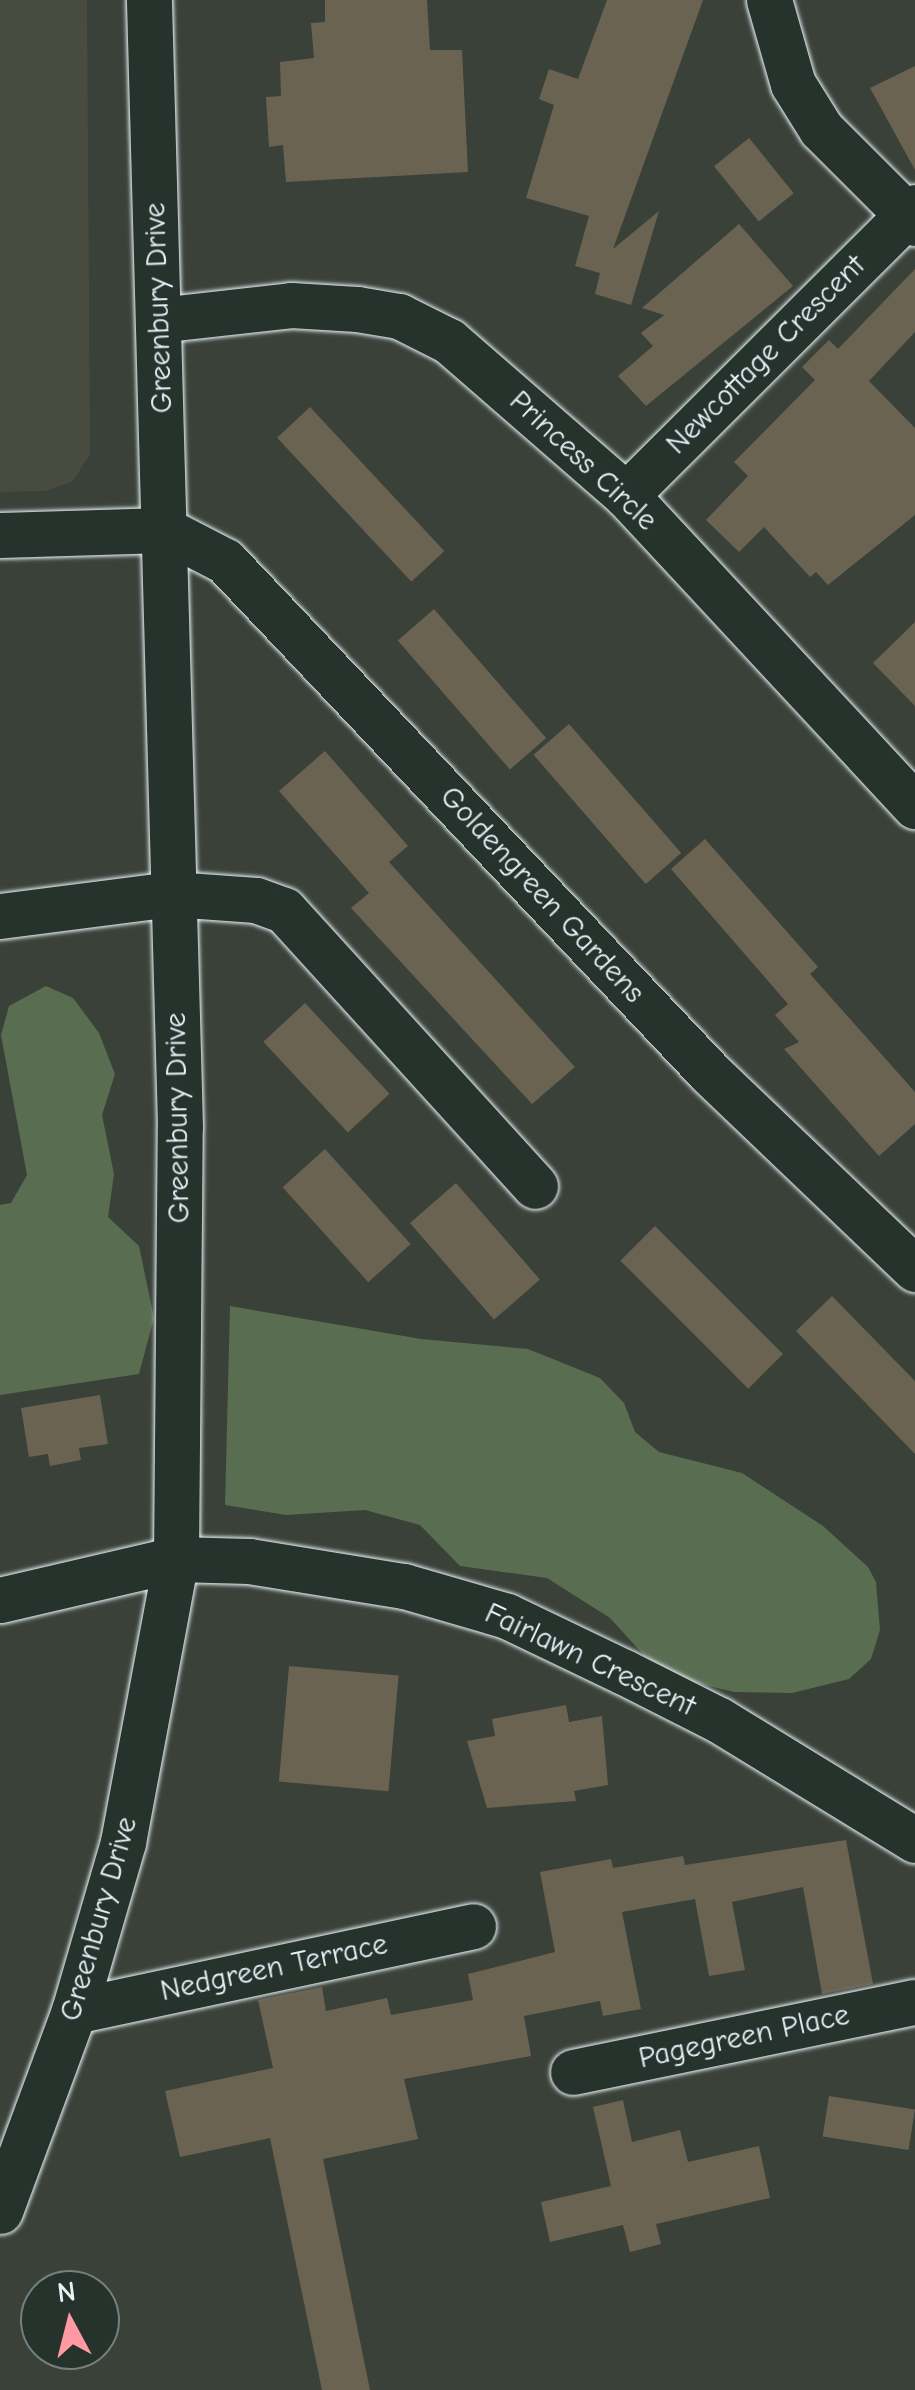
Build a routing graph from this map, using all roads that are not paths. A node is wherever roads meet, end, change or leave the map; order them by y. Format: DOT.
graph roads {
  1 [pos="150,0"];
  2 [pos="769,0"];
  3 [pos="912,215"];
  4 [pos="158,320"];
  5 [pos="626,495"];
  6 [pos="165,530"];
  7 [pos="0,535"];
  8 [pos="915,806"];
  9 [pos="172,894"];
  10 [pos="0,916"];
  11 [pos="535,1186"];
  12 [pos="915,1269"];
  13 [pos="176,1559"];
  14 [pos="0,1600"];
  15 [pos="915,1840"];
  16 [pos="473,1926"];
  17 [pos="915,2002"];
  18 [pos="74,2011"];
  19 [pos="572,2072"];
  20 [pos="0,2211"];
  1 -- 4 [label="street, Greenbury Drive"];
  2 -- 3 [label="street, Newcottage Crescent"];
  3 -- 5 [label="street, Newcottage Crescent"];
  4 -- 5 [label="street, Princess Circle"];
  4 -- 6 [label="street, Greenbury Drive"];
  5 -- 8 [label="street, Princess Circle"];
  6 -- 7 [label="street"];
  6 -- 9 [label="street, Greenbury Drive"];
  6 -- 12 [label="street, Goldengreen Gardens"];
  9 -- 10 [label="street"];
  9 -- 11 [label="street"];
  9 -- 13 [label="street, Greenbury Drive"];
  13 -- 14 [label="street, Fairlawn Crescent"];
  13 -- 15 [label="street, Fairlawn Crescent"];
  13 -- 18 [label="street, Greenbury Drive"];
  16 -- 18 [label="street, Nedgreen Terrace"];
  17 -- 19 [label="street, Pagegreen Place"];
  18 -- 20 [label="street, Greenbury Drive"];
}
